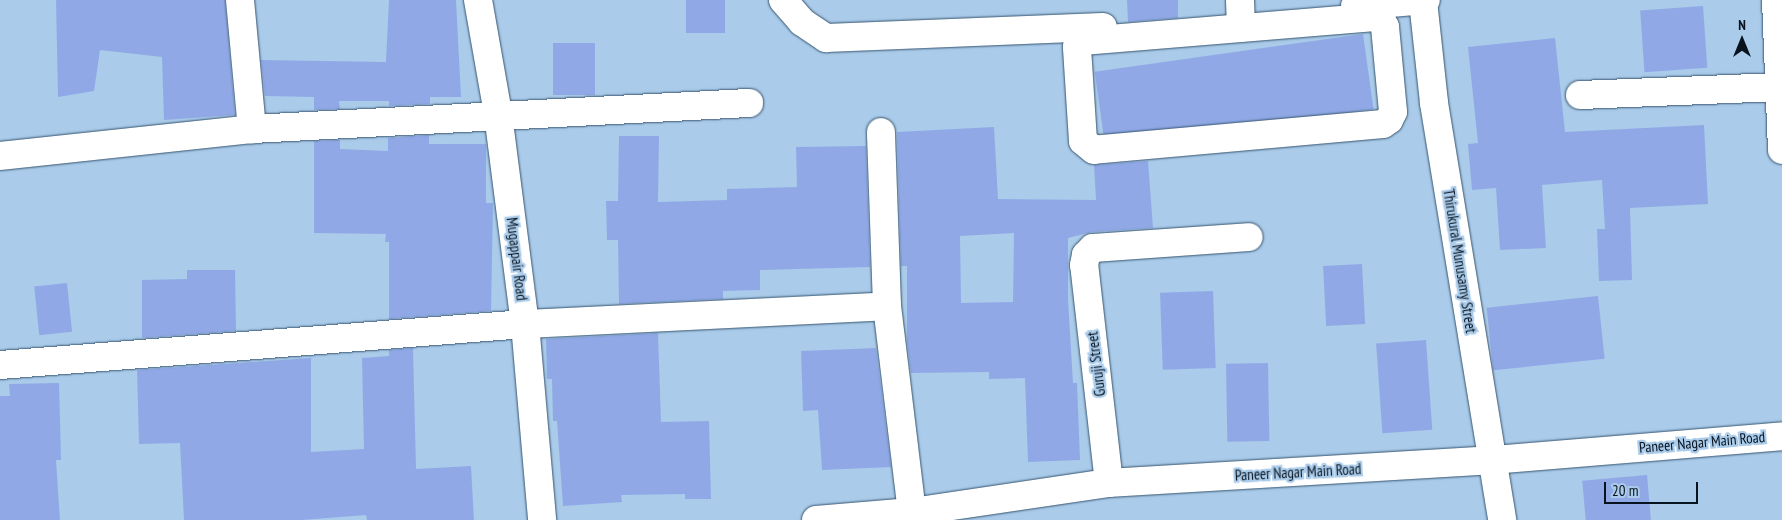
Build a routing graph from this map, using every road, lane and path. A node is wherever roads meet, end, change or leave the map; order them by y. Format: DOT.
graph roads {
  1 [pos="240,0"];
  2 [pos="478,0"];
  3 [pos="783,0"];
  4 [pos="1424,0"];
  5 [pos="1776,0"];
  6 [pos="1241,15"];
  7 [pos="1431,74"];
  8 [pos="1389,78"];
  9 [pos="1781,87"];
  10 [pos="1580,95"];
  11 [pos="749,103"];
  12 [pos="498,114"];
  13 [pos="252,129"];
  14 [pos="881,132"];
  15 [pos="1782,150"];
  16 [pos="0,156"];
  17 [pos="1249,237"];
  18 [pos="887,306"];
  19 [pos="525,324"];
  20 [pos="0,365"];
  21 [pos="1782,436"];
  22 [pos="1493,460"];
  23 [pos="1109,483"];
  24 [pos="912,512"];
  25 [pos="542,520"];
  26 [pos="816,520"];
  27 [pos="1502,520"];
  1 -- 13 [label="street"];
  2 -- 12 [label="street, Mugappair Road"];
  3 -- 6 [label="street"];
  4 -- 6 [label="street"];
  4 -- 7 [label="street, Thirukural Munusamy Street"];
  5 -- 9 [label="street"];
  6 -- 8 [label="street"];
  6 -- 8 [label="street"];
  7 -- 8 [label="street"];
  7 -- 22 [label="street, Thirukural Munusamy Street"];
  9 -- 10 [label="street"];
  9 -- 15 [label="street"];
  11 -- 12 [label="street"];
  12 -- 13 [label="street"];
  12 -- 19 [label="street, Mugappair Road"];
  13 -- 16 [label="street"];
  14 -- 18 [label="street"];
  17 -- 23 [label="street, Guruji Street"];
  18 -- 19 [label="street"];
  18 -- 24 [label="street"];
  19 -- 20 [label="street"];
  19 -- 25 [label="street, Mugappair Road"];
  21 -- 22 [label="street, Paneer Nagar Main Road"];
  22 -- 23 [label="street, Paneer Nagar Main Road"];
  22 -- 27 [label="street, Thirukural Munusamy Street"];
  23 -- 24 [label="street, Paneer Nagar Main Road"];
  24 -- 26 [label="street, Paneer Nagar Main Road"];
}
